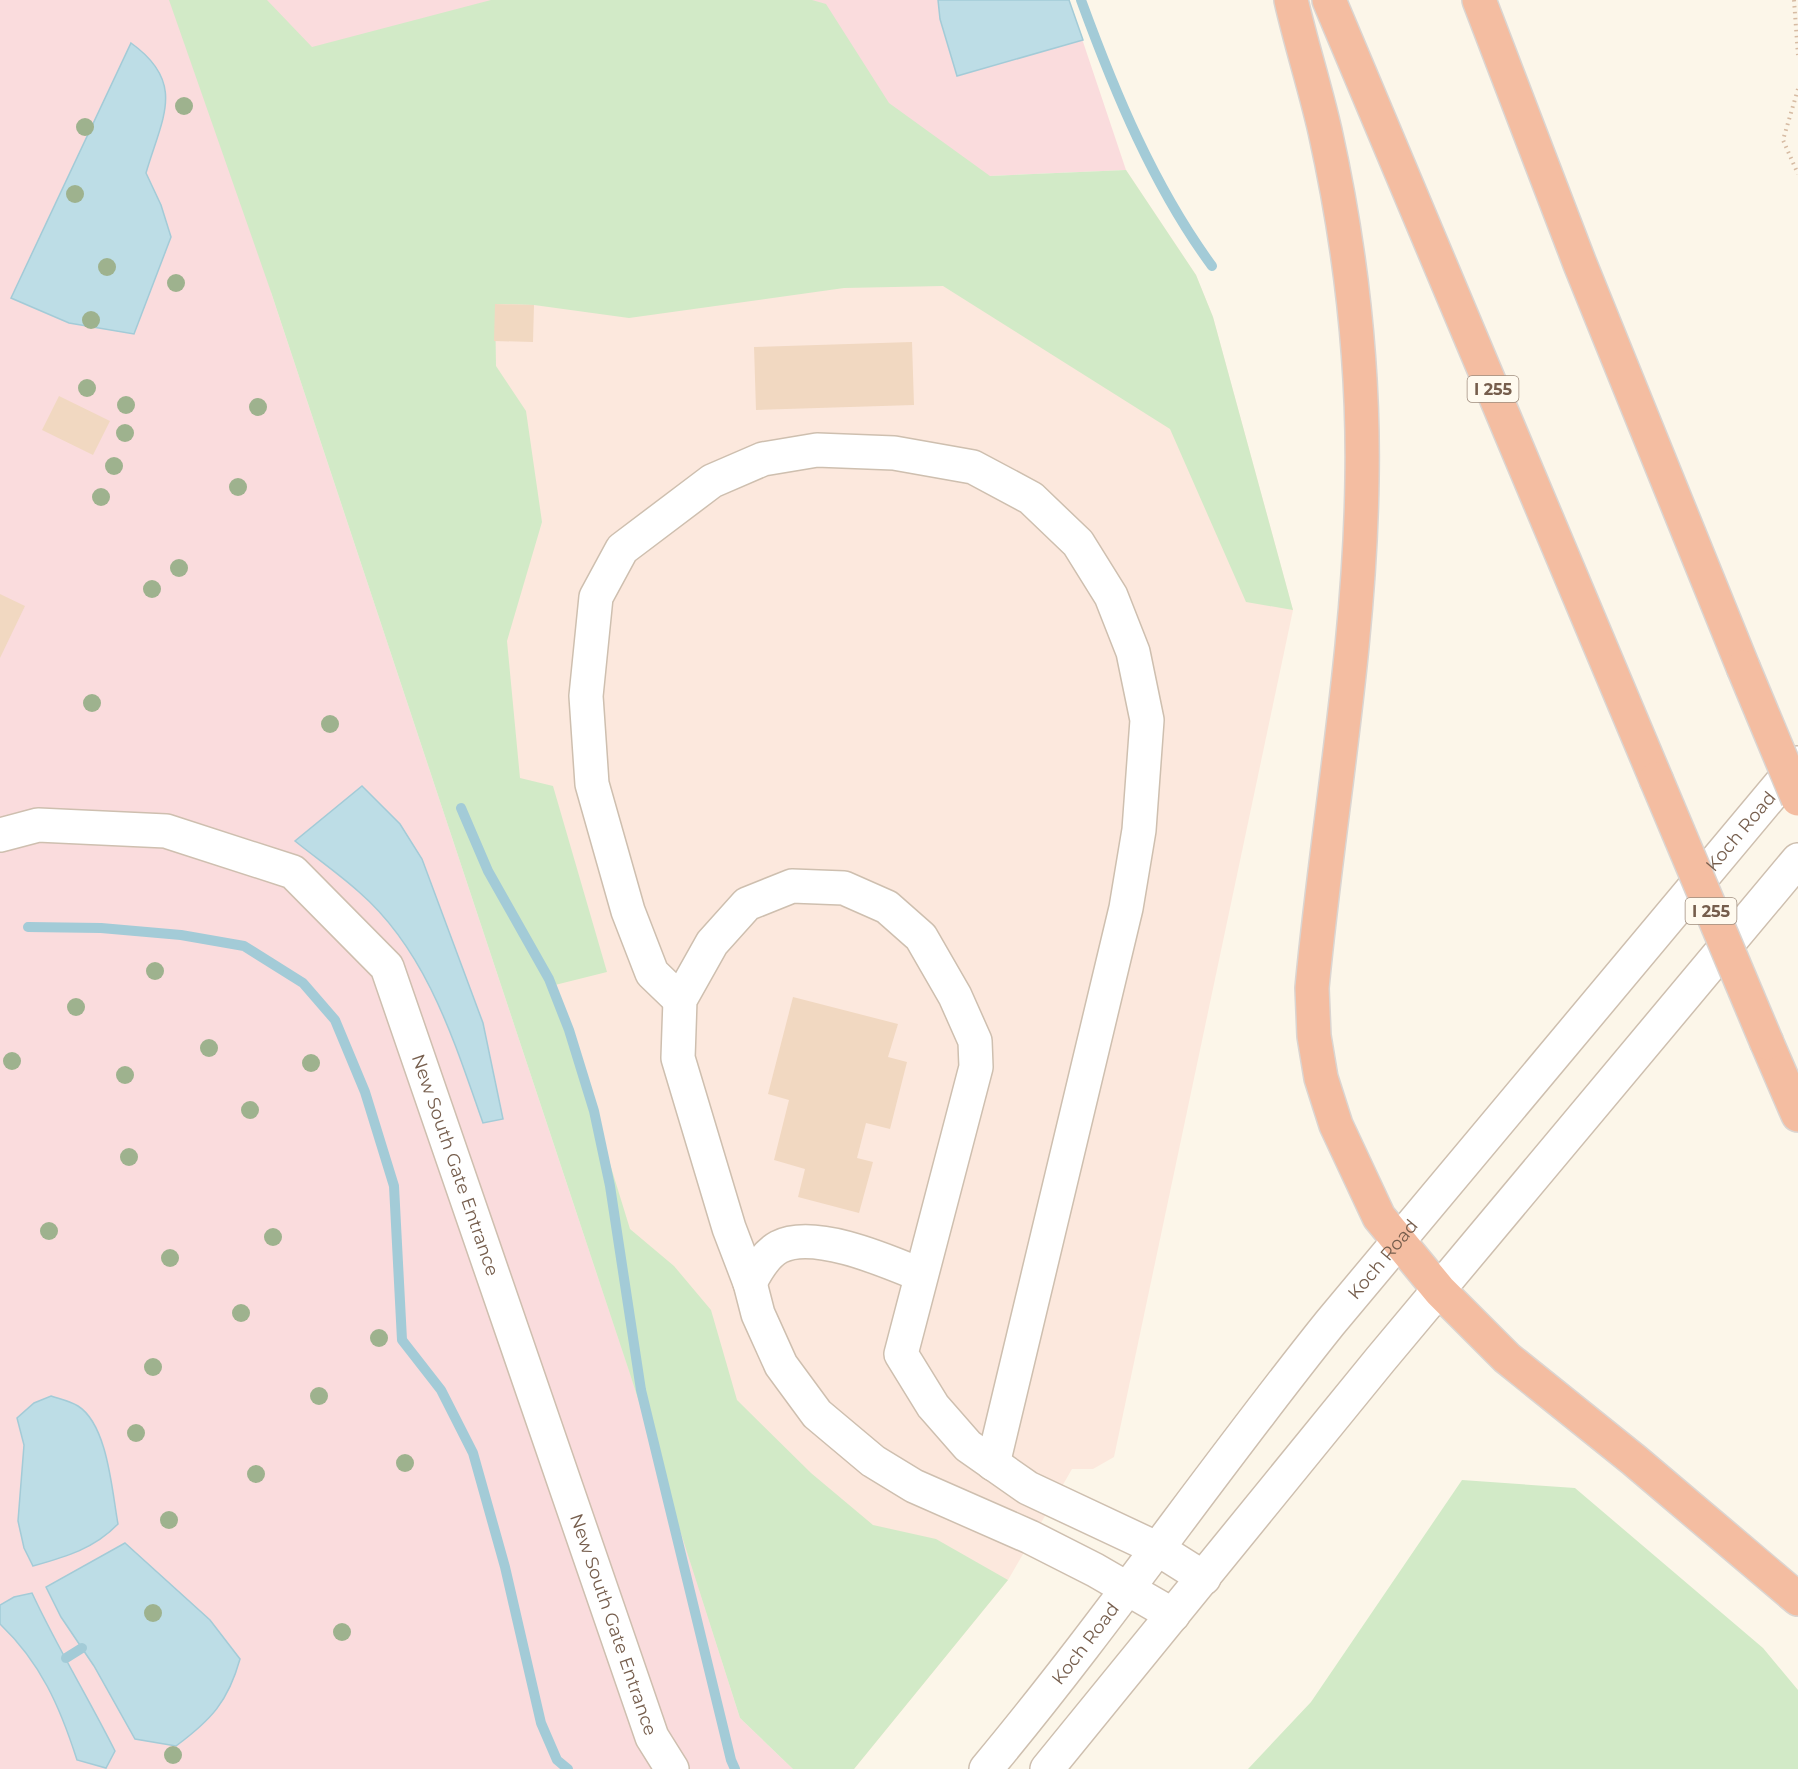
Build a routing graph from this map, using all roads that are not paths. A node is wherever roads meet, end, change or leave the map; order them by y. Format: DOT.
graph roads {
  1 [pos="1291,0"];
  2 [pos="1329,0"];
  3 [pos="1479,0"];
  4 [pos="1798,763"];
  5 [pos="1798,799"];
  6 [pos="0,835"];
  7 [pos="1798,860"];
  8 [pos="680,1000"];
  9 [pos="1798,1115"];
  10 [pos="1398,1241"];
  11 [pos="921,1275"];
  12 [pos="750,1283"];
  13 [pos="1440,1291"];
  14 [pos="993,1464"];
  15 [pos="1158,1549"];
  16 [pos="1204,1578"];
  17 [pos="1129,1588"];
  18 [pos="1798,1599"];
  19 [pos="1173,1615"];
  20 [pos="672,1769"];
  21 [pos="986,1769"];
  22 [pos="1047,1769"];
  1 -- 10 [label="highway"];
  2 -- 9 [label="highway, I 255, bridge"];
  3 -- 5 [label="highway, bridge"];
  4 -- 10 [label="street, Koch Road"];
  6 -- 20 [label="street, New South Gate Entrance"];
  7 -- 13 [label="street"];
  8 -- 11 [label="street"];
  8 -- 12 [label="street"];
  8 -- 14 [label="street"];
  10 -- 13 [label="highway"];
  10 -- 15 [label="street, Koch Road"];
  11 -- 12 [label="street"];
  11 -- 14 [label="street"];
  12 -- 17 [label="street"];
  13 -- 16 [label="street"];
  13 -- 18 [label="highway"];
  14 -- 15 [label="street"];
  15 -- 16 [label="street"];
  15 -- 17 [label="street, Koch Road"];
  16 -- 19 [label="street"];
  17 -- 19 [label="street"];
  17 -- 21 [label="street, Koch Road"];
  19 -- 22 [label="street"];
}
